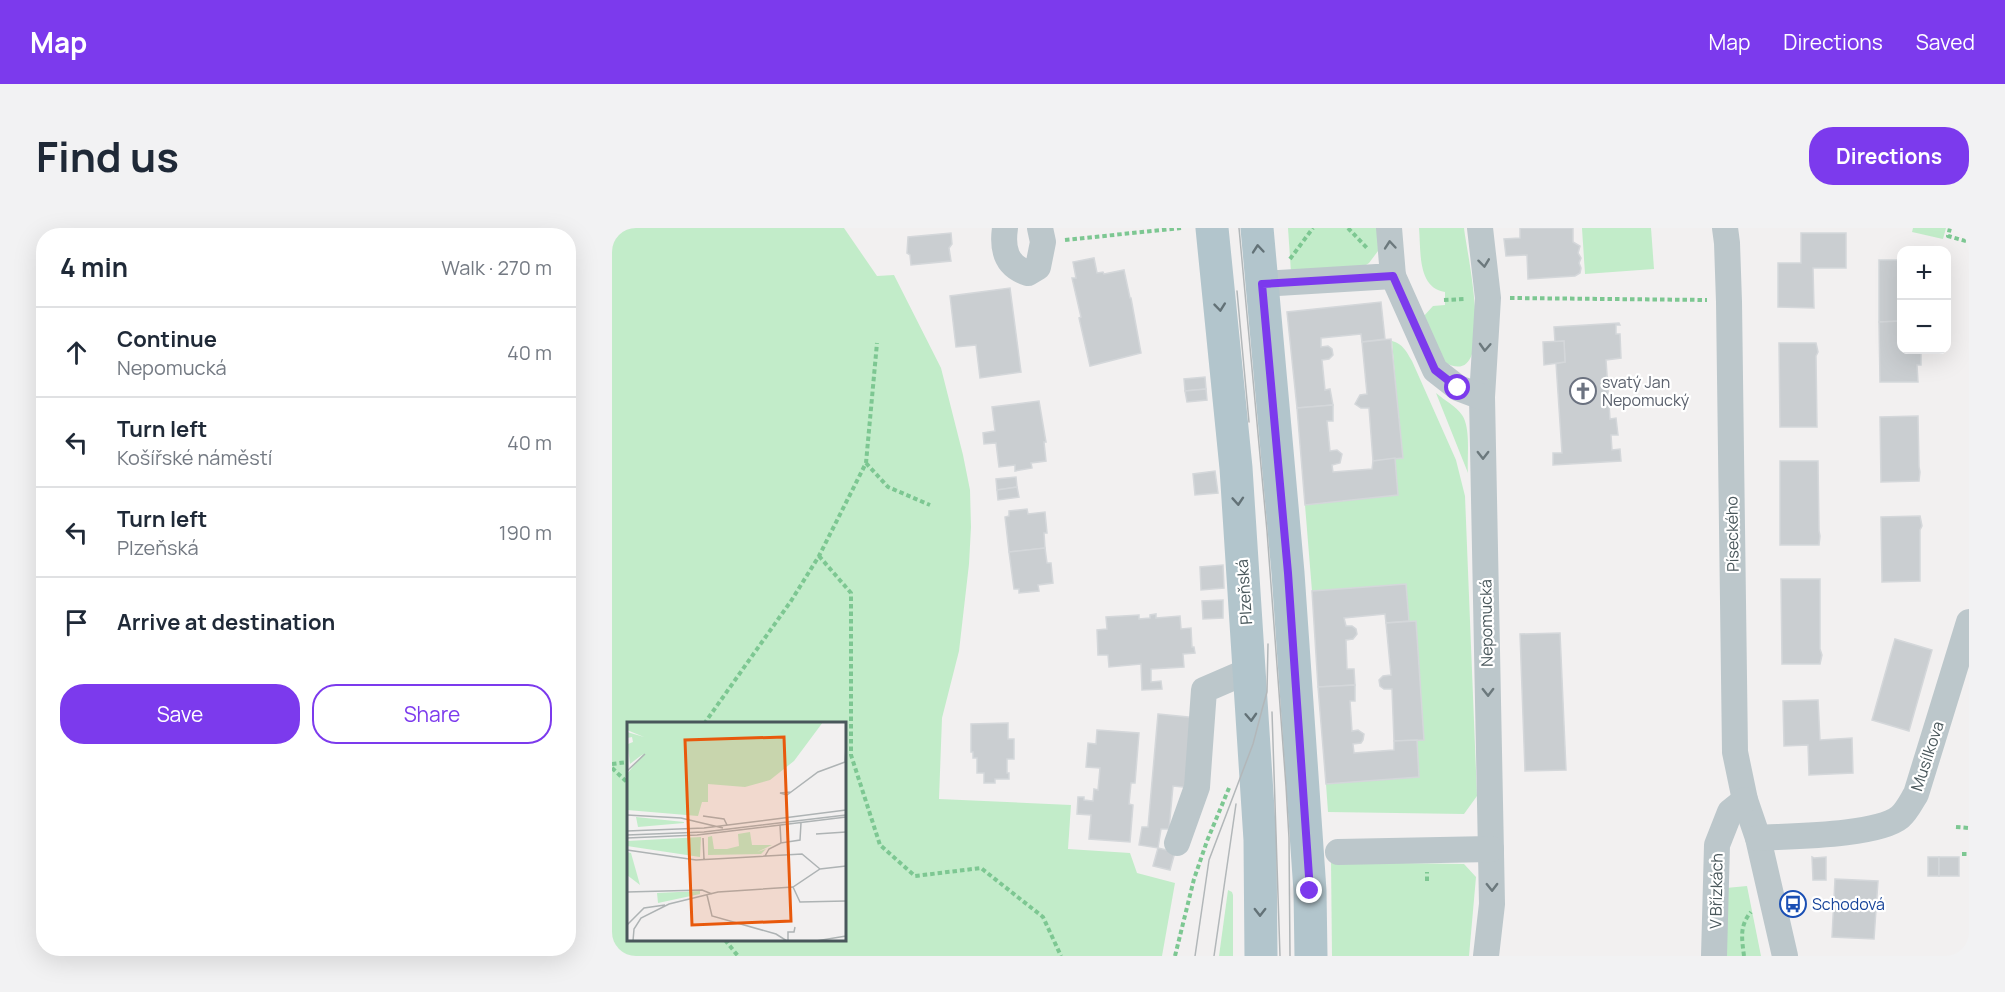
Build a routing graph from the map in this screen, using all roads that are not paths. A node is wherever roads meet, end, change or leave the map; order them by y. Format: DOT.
graph roads {
  1 [pos="1005,228"];
  2 [pos="1212,228"];
  3 [pos="1257,228"];
  4 [pos="1389,228"];
  5 [pos="1480,228"];
  6 [pos="1725,228"];
  7 [pos="1042,235"];
  8 [pos="1274,275"];
  9 [pos="1393,276"];
  10 [pos="1482,397"];
  11 [pos="1969,622"];
  12 [pos="1248,671"];
  13 [pos="1745,800"];
  14 [pos="1758,838"];
  15 [pos="1177,843"];
  16 [pos="1491,849"];
  17 [pos="1338,852"];
  18 [pos="1260,956"];
  19 [pos="1311,956"];
  20 [pos="1486,956"];
  21 [pos="1714,956"];
  22 [pos="1785,956"];
  1 -- 7 [label="street"];
  2 -- 12 [label="main road, Plzeňská, one-way"];
  8 -- 3 [label="main road, one-way"];
  9 -- 4 [label="street, one-way"];
  5 -- 10 [label="street, Nepomucká, one-way"];
  6 -- 13 [label="street, Píseckého"];
  8 -- 9 [label="street"];
  8 -- 19 [label="main road"];
  9 -- 10 [label="street"];
  10 -- 16 [label="street, Nepomucká, one-way"];
  11 -- 14 [label="street, Musílkova"];
  12 -- 15 [label="street"];
  12 -- 18 [label="main road, Plzeňská, one-way"];
  13 -- 14 [label="street, Píseckého"];
  13 -- 21 [label="street, V Břízkách"];
  14 -- 22 [label="street, Píseckého"];
  16 -- 17 [label="street"];
  16 -- 20 [label="street, Nepomucká, one-way"];
}
